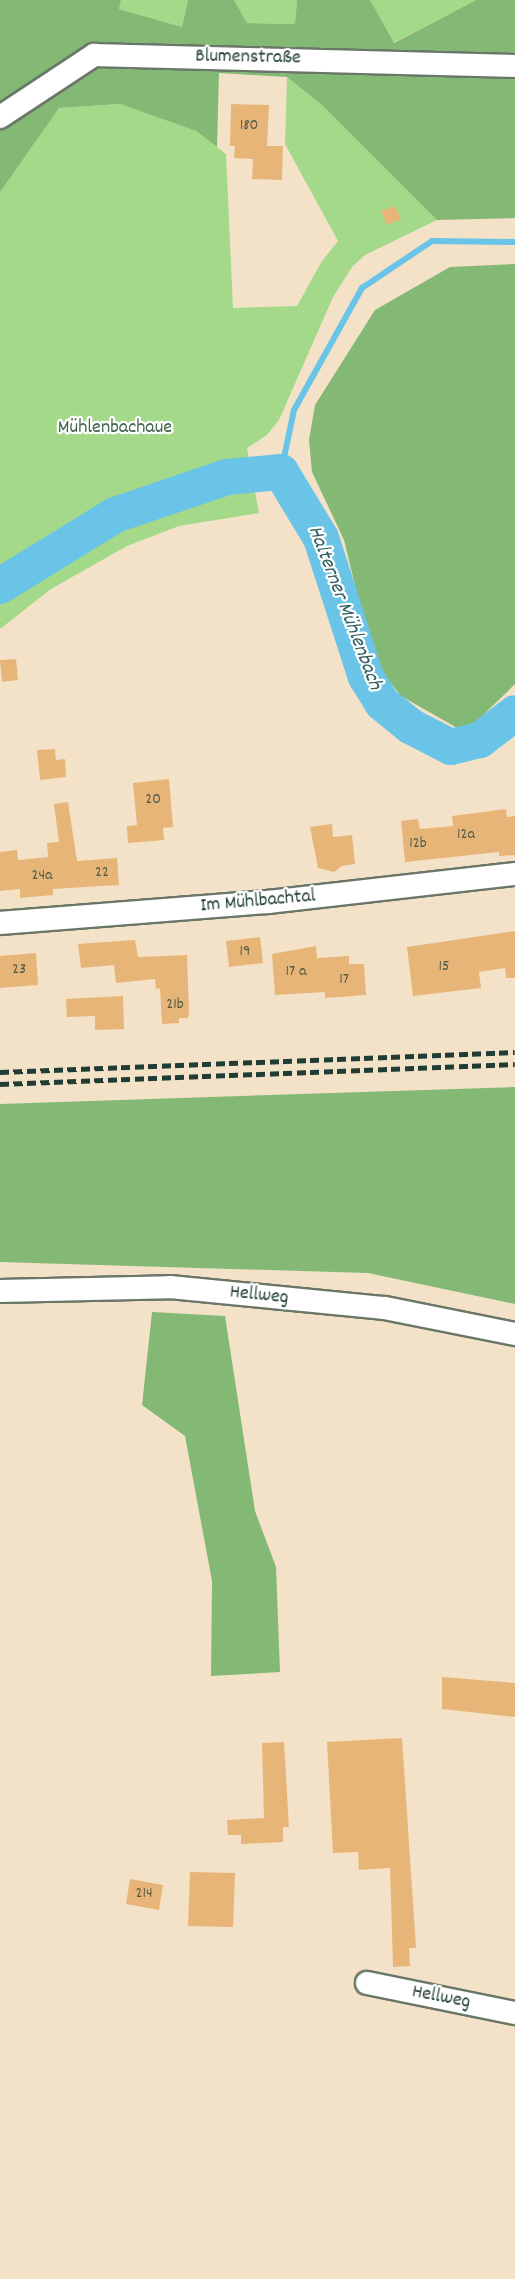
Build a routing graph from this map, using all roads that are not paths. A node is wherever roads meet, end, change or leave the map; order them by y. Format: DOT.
graph roads {
  1 [pos="515,66"];
  2 [pos="0,117"];
  3 [pos="515,874"];
  4 [pos="0,923"];
  5 [pos="0,1291"];
  6 [pos="515,1334"];
  7 [pos="367,1983"];
  8 [pos="515,2013"];
  1 -- 2 [label="street, Blumenstraße"];
  3 -- 4 [label="street, Im Mühlbachtal"];
  5 -- 6 [label="street, Hellweg"];
  7 -- 8 [label="street, Hellweg"];
}
